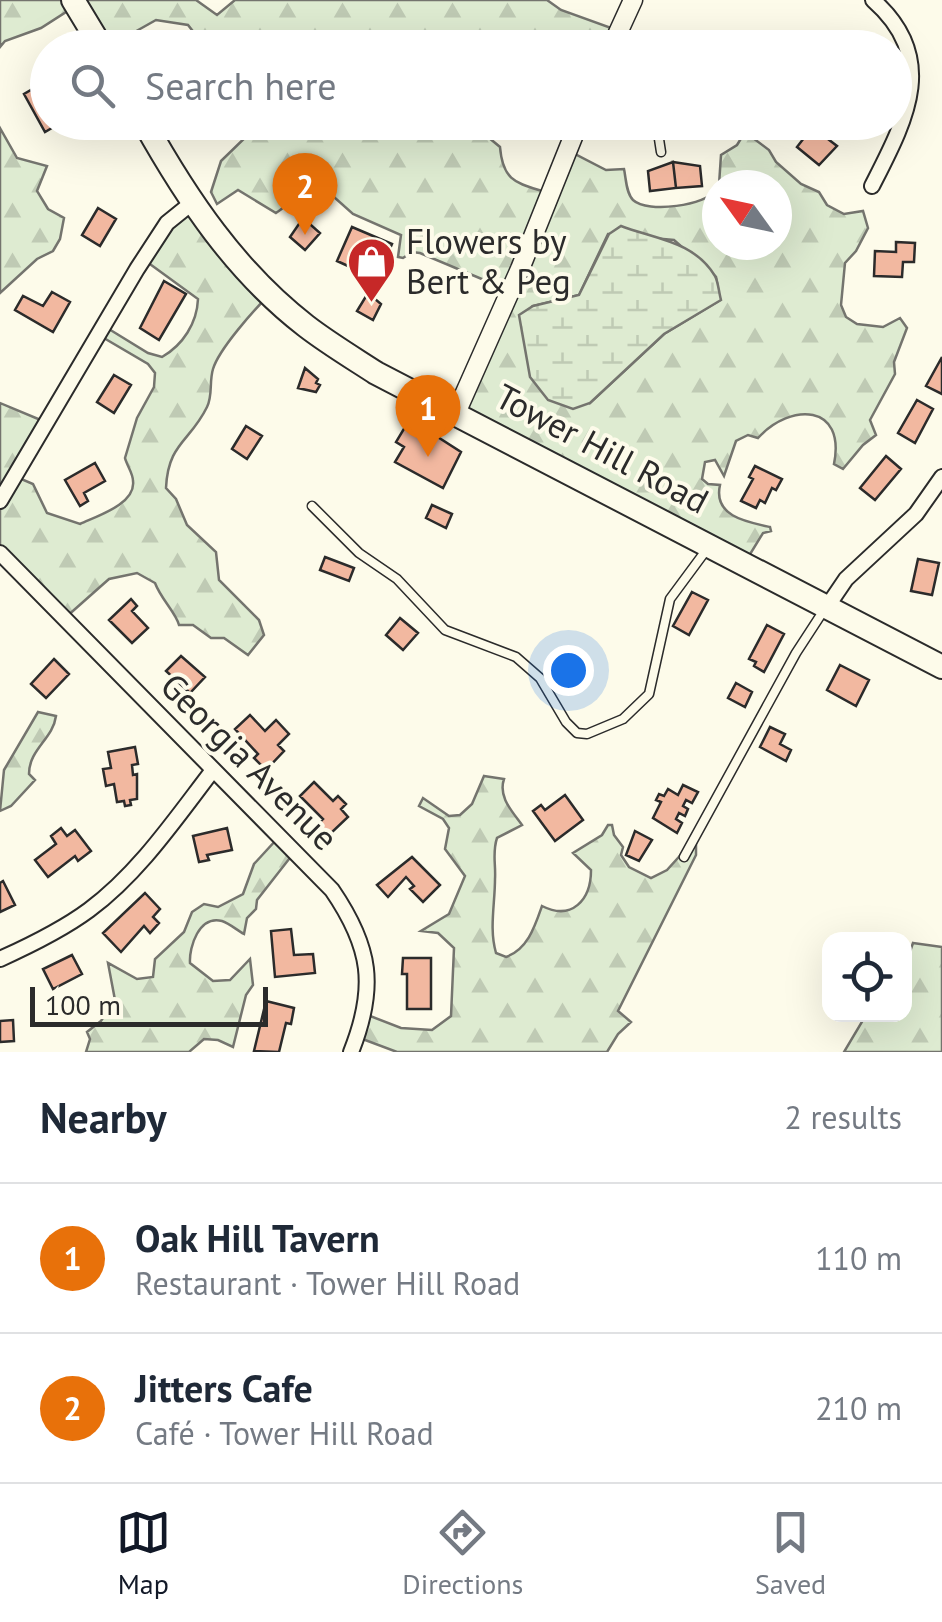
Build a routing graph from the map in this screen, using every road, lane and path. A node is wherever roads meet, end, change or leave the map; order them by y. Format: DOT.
graph roads {
  1 [pos="73,0"];
  2 [pos="633,0"];
  3 [pos="873,0"];
  4 [pos="91,30"];
  5 [pos="619,30"];
  6 [pos="895,30"];
  7 [pos="912,65"];
  8 [pos="912,92"];
  9 [pos="155,140"];
  10 [pos="572,140"];
  11 [pos="659,140"];
  12 [pos="895,140"];
  13 [pos="661,152"];
  14 [pos="872,186"];
  15 [pos="193,202"];
  16 [pos="456,413"];
  17 [pos="942,476"];
  18 [pos="0,501"];
  19 [pos="312,506"];
  20 [pos="710,545"];
  21 [pos="0,553"];
  22 [pos="827,606"];
  23 [pos="942,667"];
  24 [pos="214,770"];
  25 [pos="684,857"];
  26 [pos="0,959"];
  27 [pos="351,1052"];
  1 -- 4 [label="main road"];
  2 -- 5 [label="street"];
  3 -- 6 [label="street"];
  7 -- 8 [label="street"];
  9 -- 15 [label="main road, Tower Hill Road"];
  10 -- 16 [label="street"];
  11 -- 13 [label="lane"];
  12 -- 14 [label="street"];
  15 -- 16 [label="main road, Tower Hill Road"];
  15 -- 18 [label="street"];
  16 -- 20 [label="main road, Tower Hill Road"];
  17 -- 22 [label="street"];
  19 -- 20 [label="lane"];
  20 -- 22 [label="main road, Tower Hill Road"];
  21 -- 24 [label="street, Georgia Avenue"];
  22 -- 23 [label="main road, Tower Hill Road"];
  22 -- 25 [label="lane"];
  24 -- 26 [label="street"];
  24 -- 27 [label="street, Georgia Avenue"];
}
